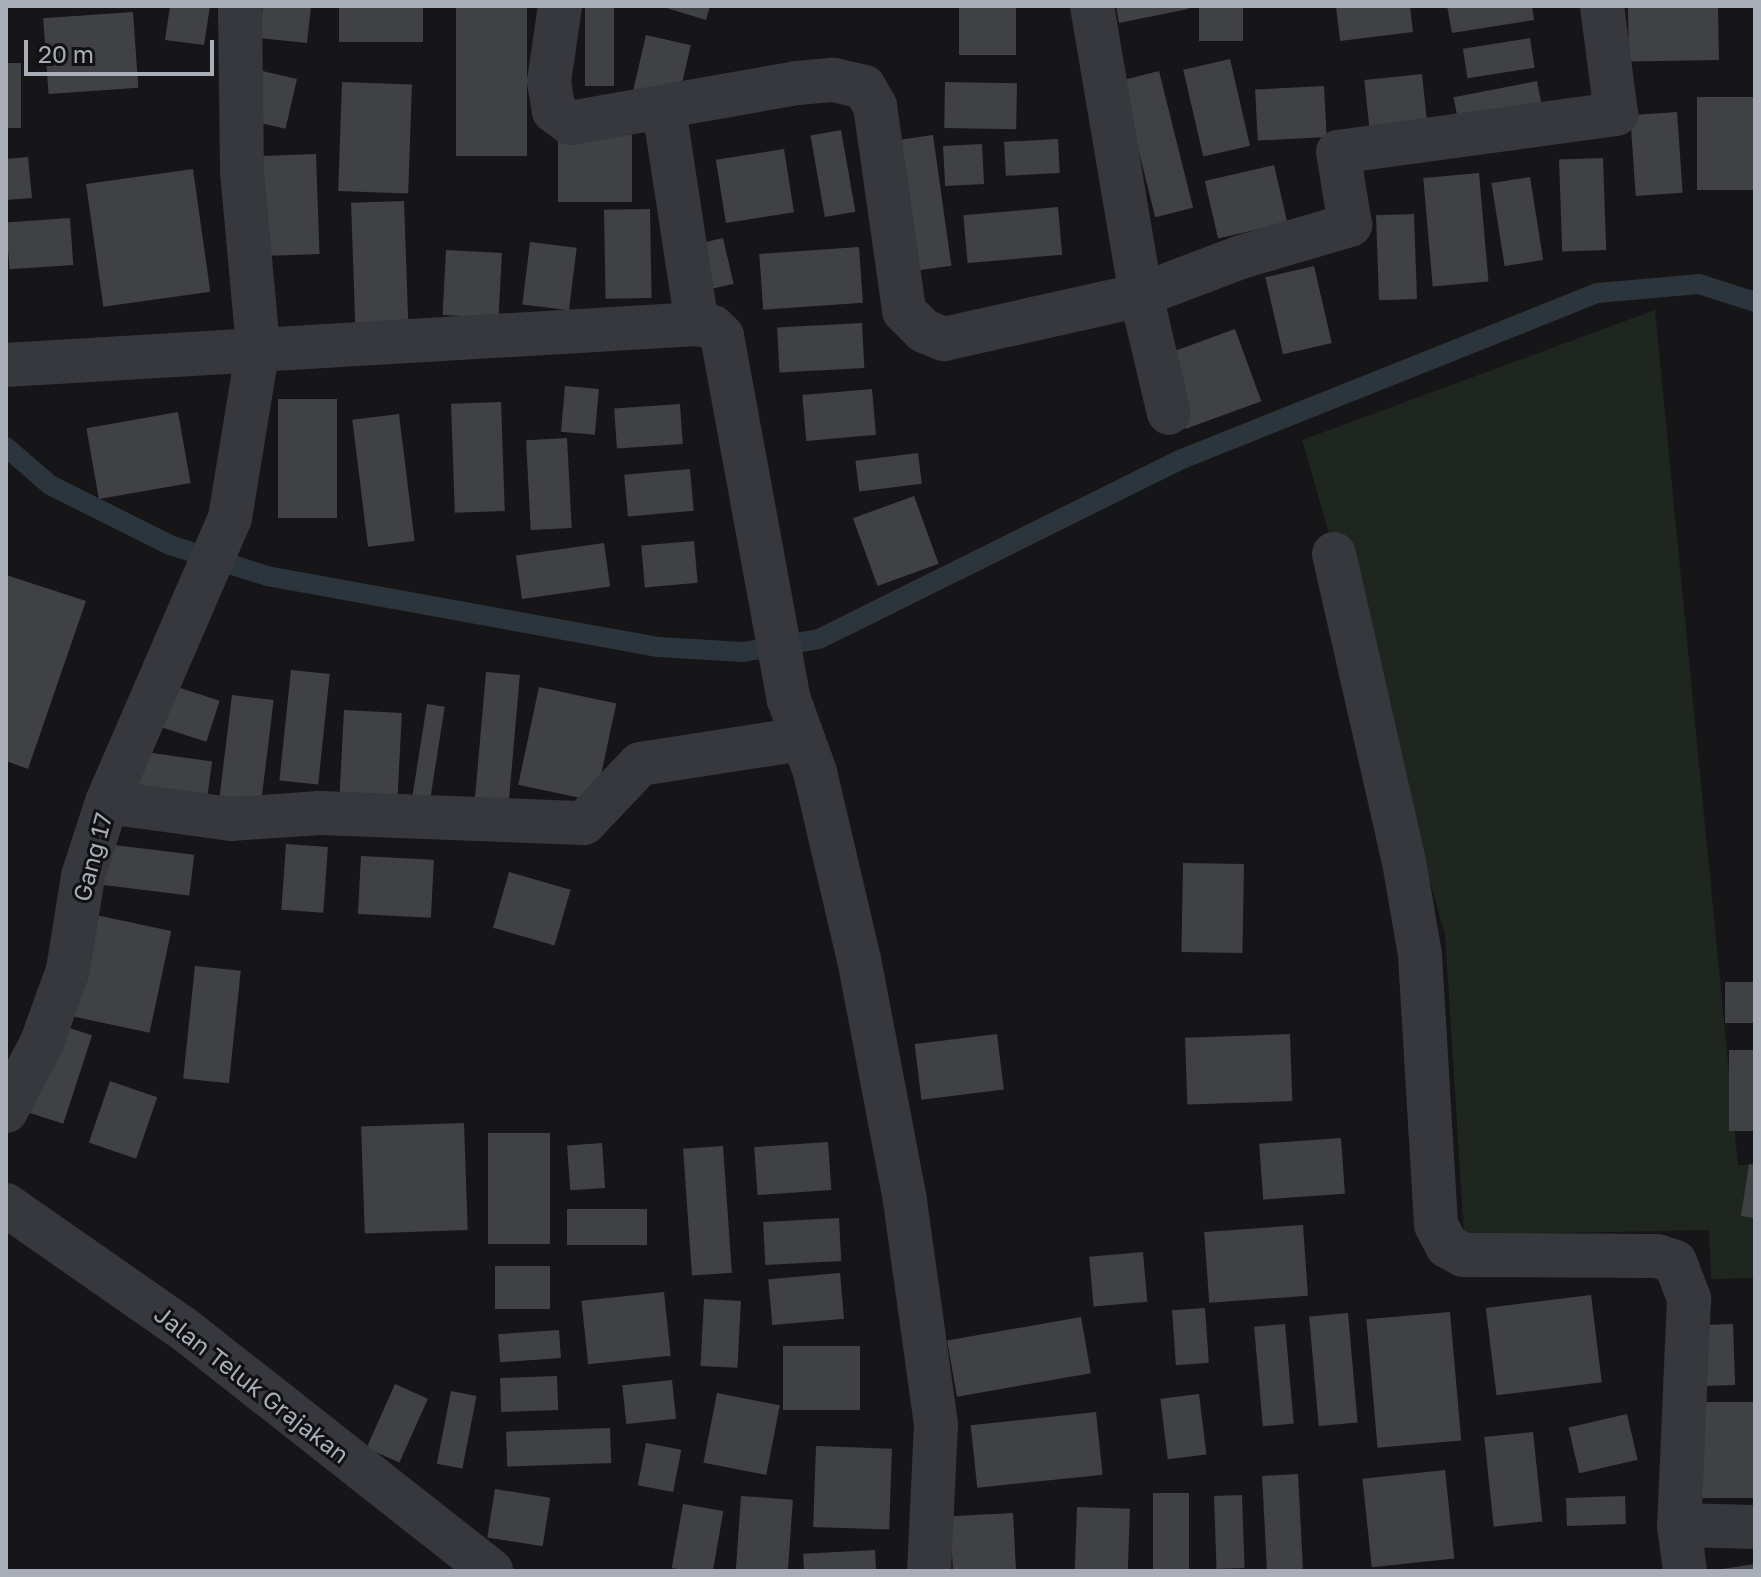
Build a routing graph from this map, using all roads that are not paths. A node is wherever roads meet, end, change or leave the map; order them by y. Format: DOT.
graph roads {
  1 [pos="240,6"];
  2 [pos="560,6"];
  3 [pos="1092,6"];
  4 [pos="1602,6"];
  5 [pos="664,109"];
  6 [pos="1141,295"];
  7 [pos="697,324"];
  8 [pos="258,347"];
  9 [pos="6,365"];
  10 [pos="1169,413"];
  11 [pos="1334,554"];
  12 [pos="796,720"];
  13 [pos="107,802"];
  14 [pos="6,1111"];
  15 [pos="6,1205"];
  16 [pos="1679,1525"];
  17 [pos="1755,1527"];
  18 [pos="491,1571"];
  19 [pos="929,1571"];
  20 [pos="1685,1571"];
  1 -- 8 [label="street, Gang 17"];
  2 -- 5 [label="street"];
  3 -- 6 [label="street"];
  4 -- 6 [label="street"];
  5 -- 6 [label="street"];
  5 -- 7 [label="street"];
  6 -- 10 [label="street"];
  7 -- 8 [label="street"];
  7 -- 12 [label="street"];
  8 -- 9 [label="street"];
  8 -- 13 [label="street, Gang 17"];
  11 -- 16 [label="street"];
  12 -- 13 [label="street"];
  12 -- 19 [label="street"];
  13 -- 14 [label="street, Gang 17"];
  15 -- 18 [label="street, Jalan Teluk Grajakan"];
  16 -- 17 [label="street"];
  16 -- 20 [label="street"];
}
